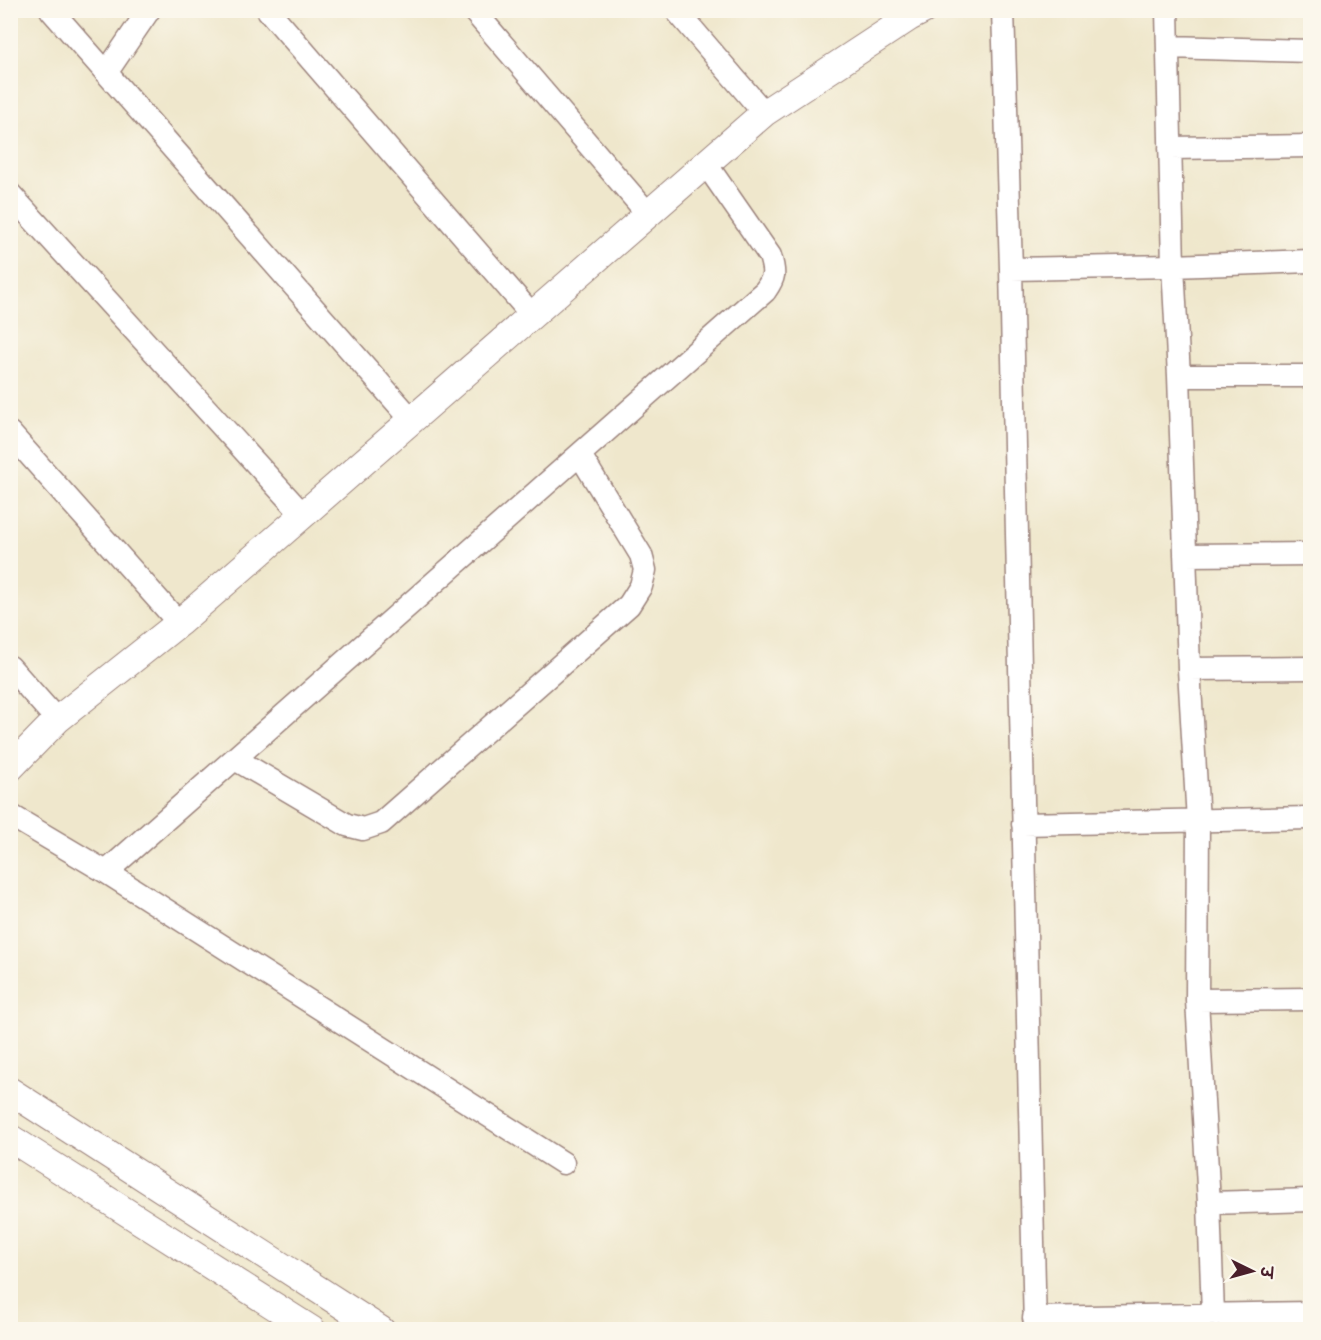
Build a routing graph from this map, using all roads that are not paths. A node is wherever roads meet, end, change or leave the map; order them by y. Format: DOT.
graph roads {
  1 [pos="51,10"];
  2 [pos="149,10"];
  3 [pos="268,10"];
  4 [pos="473,10"];
  5 [pos="675,10"];
  6 [pos="1003,10"];
  7 [pos="1167,10"];
  8 [pos="923,11"];
  9 [pos="1168,47"];
  10 [pos="1311,51"];
  11 [pos="106,73"];
  12 [pos="764,113"];
  13 [pos="1311,146"];
  14 [pos="1170,148"];
  15 [pos="706,164"];
  16 [pos="10,194"];
  17 [pos="648,214"];
  18 [pos="1311,261"];
  19 [pos="1173,266"];
  20 [pos="1011,269"];
  21 [pos="532,315"];
  22 [pos="1179,376"];
  23 [pos="1311,376"];
  24 [pos="412,420"];
  25 [pos="10,433"];
  26 [pos="580,455"];
  27 [pos="303,515"];
  28 [pos="1311,554"];
  29 [pos="1185,555"];
  30 [pos="179,623"];
  31 [pos="10,667"];
  32 [pos="1311,668"];
  33 [pos="1189,669"];
  34 [pos="57,720"];
  35 [pos="235,759"];
  36 [pos="10,768"];
  37 [pos="10,815"];
  38 [pos="1311,818"];
  39 [pos="1198,820"];
  40 [pos="1023,824"];
  41 [pos="106,872"];
  42 [pos="1311,999"];
  43 [pos="1197,1000"];
  44 [pos="10,1091"];
  45 [pos="10,1138"];
  46 [pos="563,1164"];
  47 [pos="1311,1200"];
  48 [pos="1209,1203"];
  49 [pos="1311,1313"];
  50 [pos="1213,1314"];
  51 [pos="1250,1322"];
  52 [pos="1035,1324"];
  53 [pos="312,1329"];
  54 [pos="381,1329"];
  1 -- 11 [label="street"];
  2 -- 11 [label="street"];
  3 -- 21 [label="street"];
  4 -- 17 [label="street"];
  5 -- 12 [label="street"];
  6 -- 20 [label="street"];
  7 -- 9 [label="street"];
  8 -- 12 [label="street"];
  9 -- 10 [label="street"];
  9 -- 14 [label="street"];
  11 -- 24 [label="street"];
  12 -- 15 [label="street"];
  13 -- 14 [label="street"];
  14 -- 19 [label="street"];
  15 -- 17 [label="street"];
  15 -- 26 [label="street"];
  16 -- 27 [label="street"];
  17 -- 21 [label="street"];
  18 -- 19 [label="street"];
  19 -- 20 [label="street"];
  19 -- 22 [label="street"];
  20 -- 40 [label="street"];
  21 -- 24 [label="street"];
  22 -- 23 [label="street"];
  22 -- 29 [label="street"];
  24 -- 27 [label="street"];
  25 -- 30 [label="street"];
  26 -- 35 [label="street"];
  26 -- 35 [label="street"];
  27 -- 30 [label="street"];
  28 -- 29 [label="street"];
  29 -- 33 [label="street"];
  30 -- 34 [label="street"];
  31 -- 34 [label="street"];
  32 -- 33 [label="street"];
  33 -- 39 [label="street"];
  34 -- 36 [label="street"];
  35 -- 41 [label="street"];
  37 -- 41 [label="street"];
  38 -- 39 [label="street"];
  39 -- 40 [label="street"];
  39 -- 43 [label="street"];
  40 -- 52 [label="street"];
  41 -- 46 [label="street"];
  42 -- 43 [label="street"];
  43 -- 48 [label="street"];
  44 -- 54 [label="street"];
  45 -- 53 [label="street"];
  47 -- 48 [label="street"];
  48 -- 50 [label="street"];
  49 -- 51 [label="street"];
  50 -- 51 [label="street"];
  50 -- 52 [label="street"];
}
